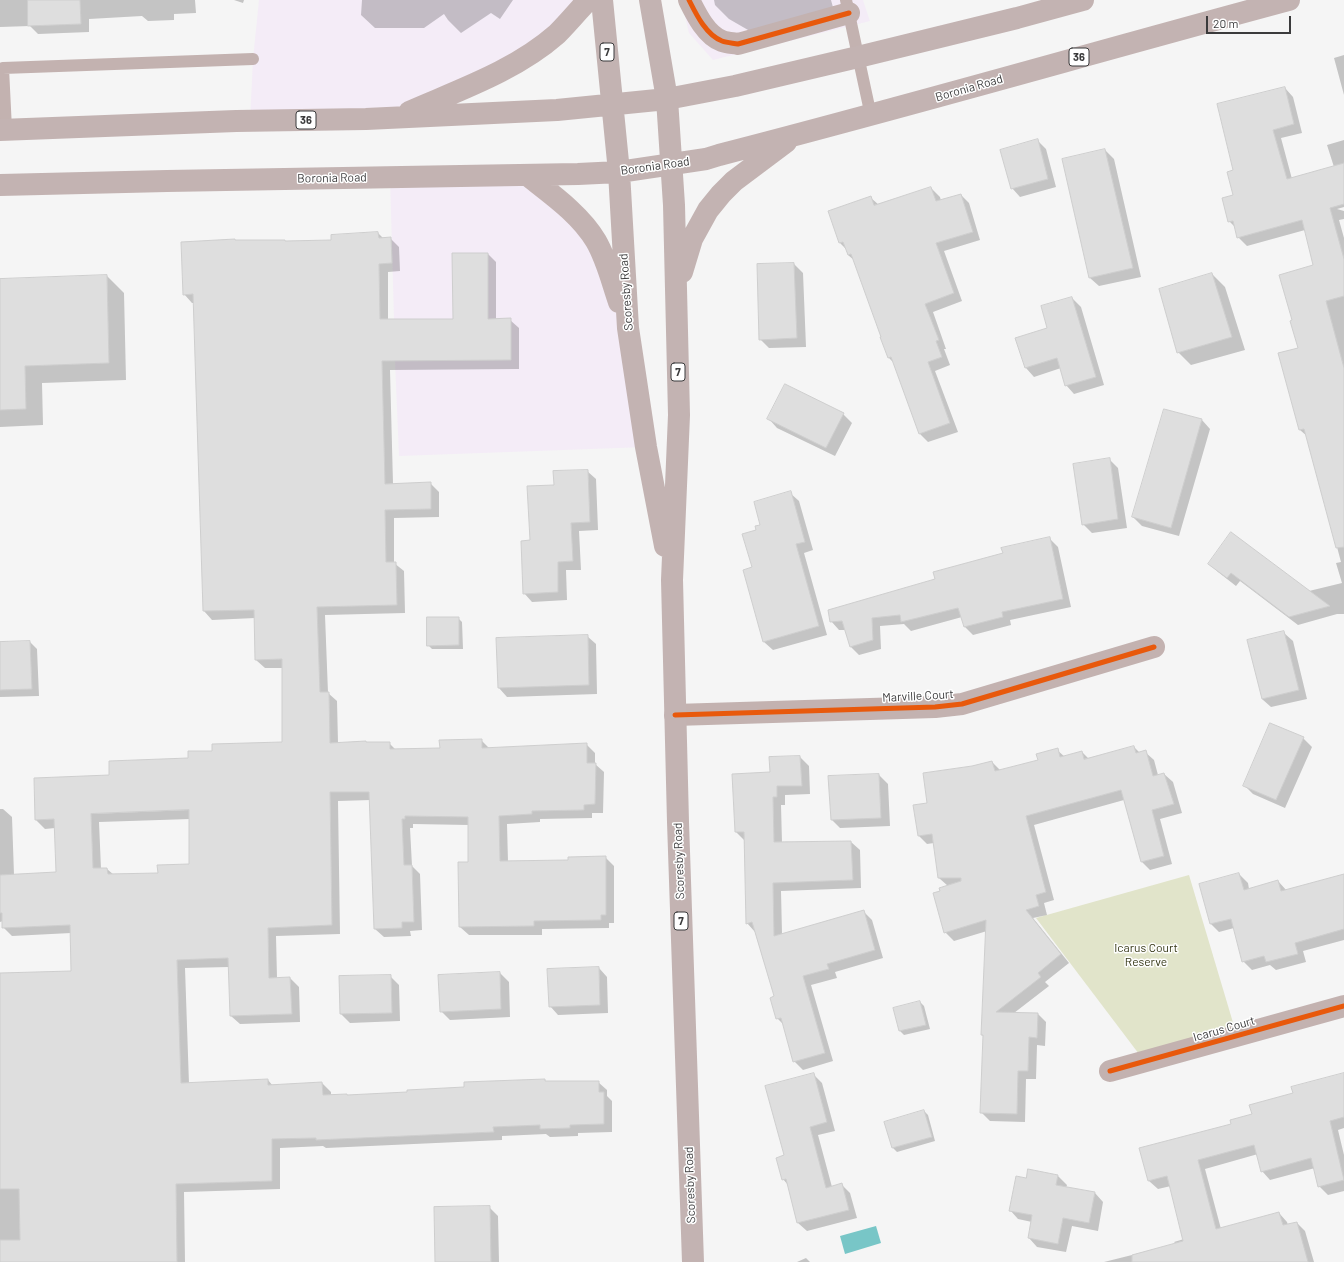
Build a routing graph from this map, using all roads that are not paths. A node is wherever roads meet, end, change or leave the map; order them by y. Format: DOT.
graph roads {
  1 [pos="588,0"];
  2 [pos="602,0"];
  3 [pos="650,0"];
  4 [pos="689,0"];
  5 [pos="1083,0"];
  6 [pos="1289,0"];
  7 [pos="848,7"];
  8 [pos="858,57"];
  9 [pos="253,59"];
  10 [pos="1,68"];
  11 [pos="667,99"];
  12 [pos="612,104"];
  13 [pos="870,116"];
  14 [pos="396,117"];
  15 [pos="3,130"];
  16 [pos="795,136"];
  17 [pos="672,164"];
  18 [pos="619,172"];
  19 [pos="527,175"];
  20 [pos="0,186"];
  21 [pos="676,290"];
  22 [pos="628,328"];
  23 [pos="672,580"];
  24 [pos="1154,647"];
  25 [pos="675,715"];
  26 [pos="1344,1006"];
  27 [pos="1110,1072"];
  28 [pos="693,1262"];
  1 -- 14 [label="main road"];
  2 -- 12 [label="main road, Scoresby Road / 7"];
  3 -- 11 [label="main road, Scoresby Road / 7"];
  4 -- 7 [label="street"];
  5 -- 8 [label="main road, 36"];
  6 -- 13 [label="main road, Boronia Road / 36"];
  7 -- 8 [label="lane"];
  8 -- 11 [label="main road, 36"];
  8 -- 13 [label="lane"];
  9 -- 10 [label="lane"];
  10 -- 15 [label="lane"];
  11 -- 12 [label="main road, 36"];
  11 -- 17 [label="main road, Scoresby Road / 7"];
  12 -- 14 [label="main road, 36"];
  12 -- 18 [label="main road, Scoresby Road / 7"];
  13 -- 16 [label="main road, Boronia Road / 36"];
  14 -- 15 [label="main road, 36"];
  16 -- 17 [label="main road, Boronia Road / 36"];
  16 -- 21 [label="main road"];
  17 -- 18 [label="main road, Boronia Road / 36"];
  17 -- 21 [label="main road, Scoresby Road / 7"];
  18 -- 19 [label="main road, Boronia Road / 36"];
  18 -- 22 [label="main road, Scoresby Road / 7"];
  19 -- 20 [label="main road, Boronia Road / 36"];
  19 -- 22 [label="main road"];
  21 -- 23 [label="main road, Scoresby Road / 7"];
  22 -- 23 [label="main road, Scoresby Road / 7"];
  23 -- 25 [label="main road, Scoresby Road / 7"];
  24 -- 25 [label="street, Marville Court"];
  25 -- 28 [label="main road, Scoresby Road / 7"];
  26 -- 27 [label="street, Icarus Court"];
}
